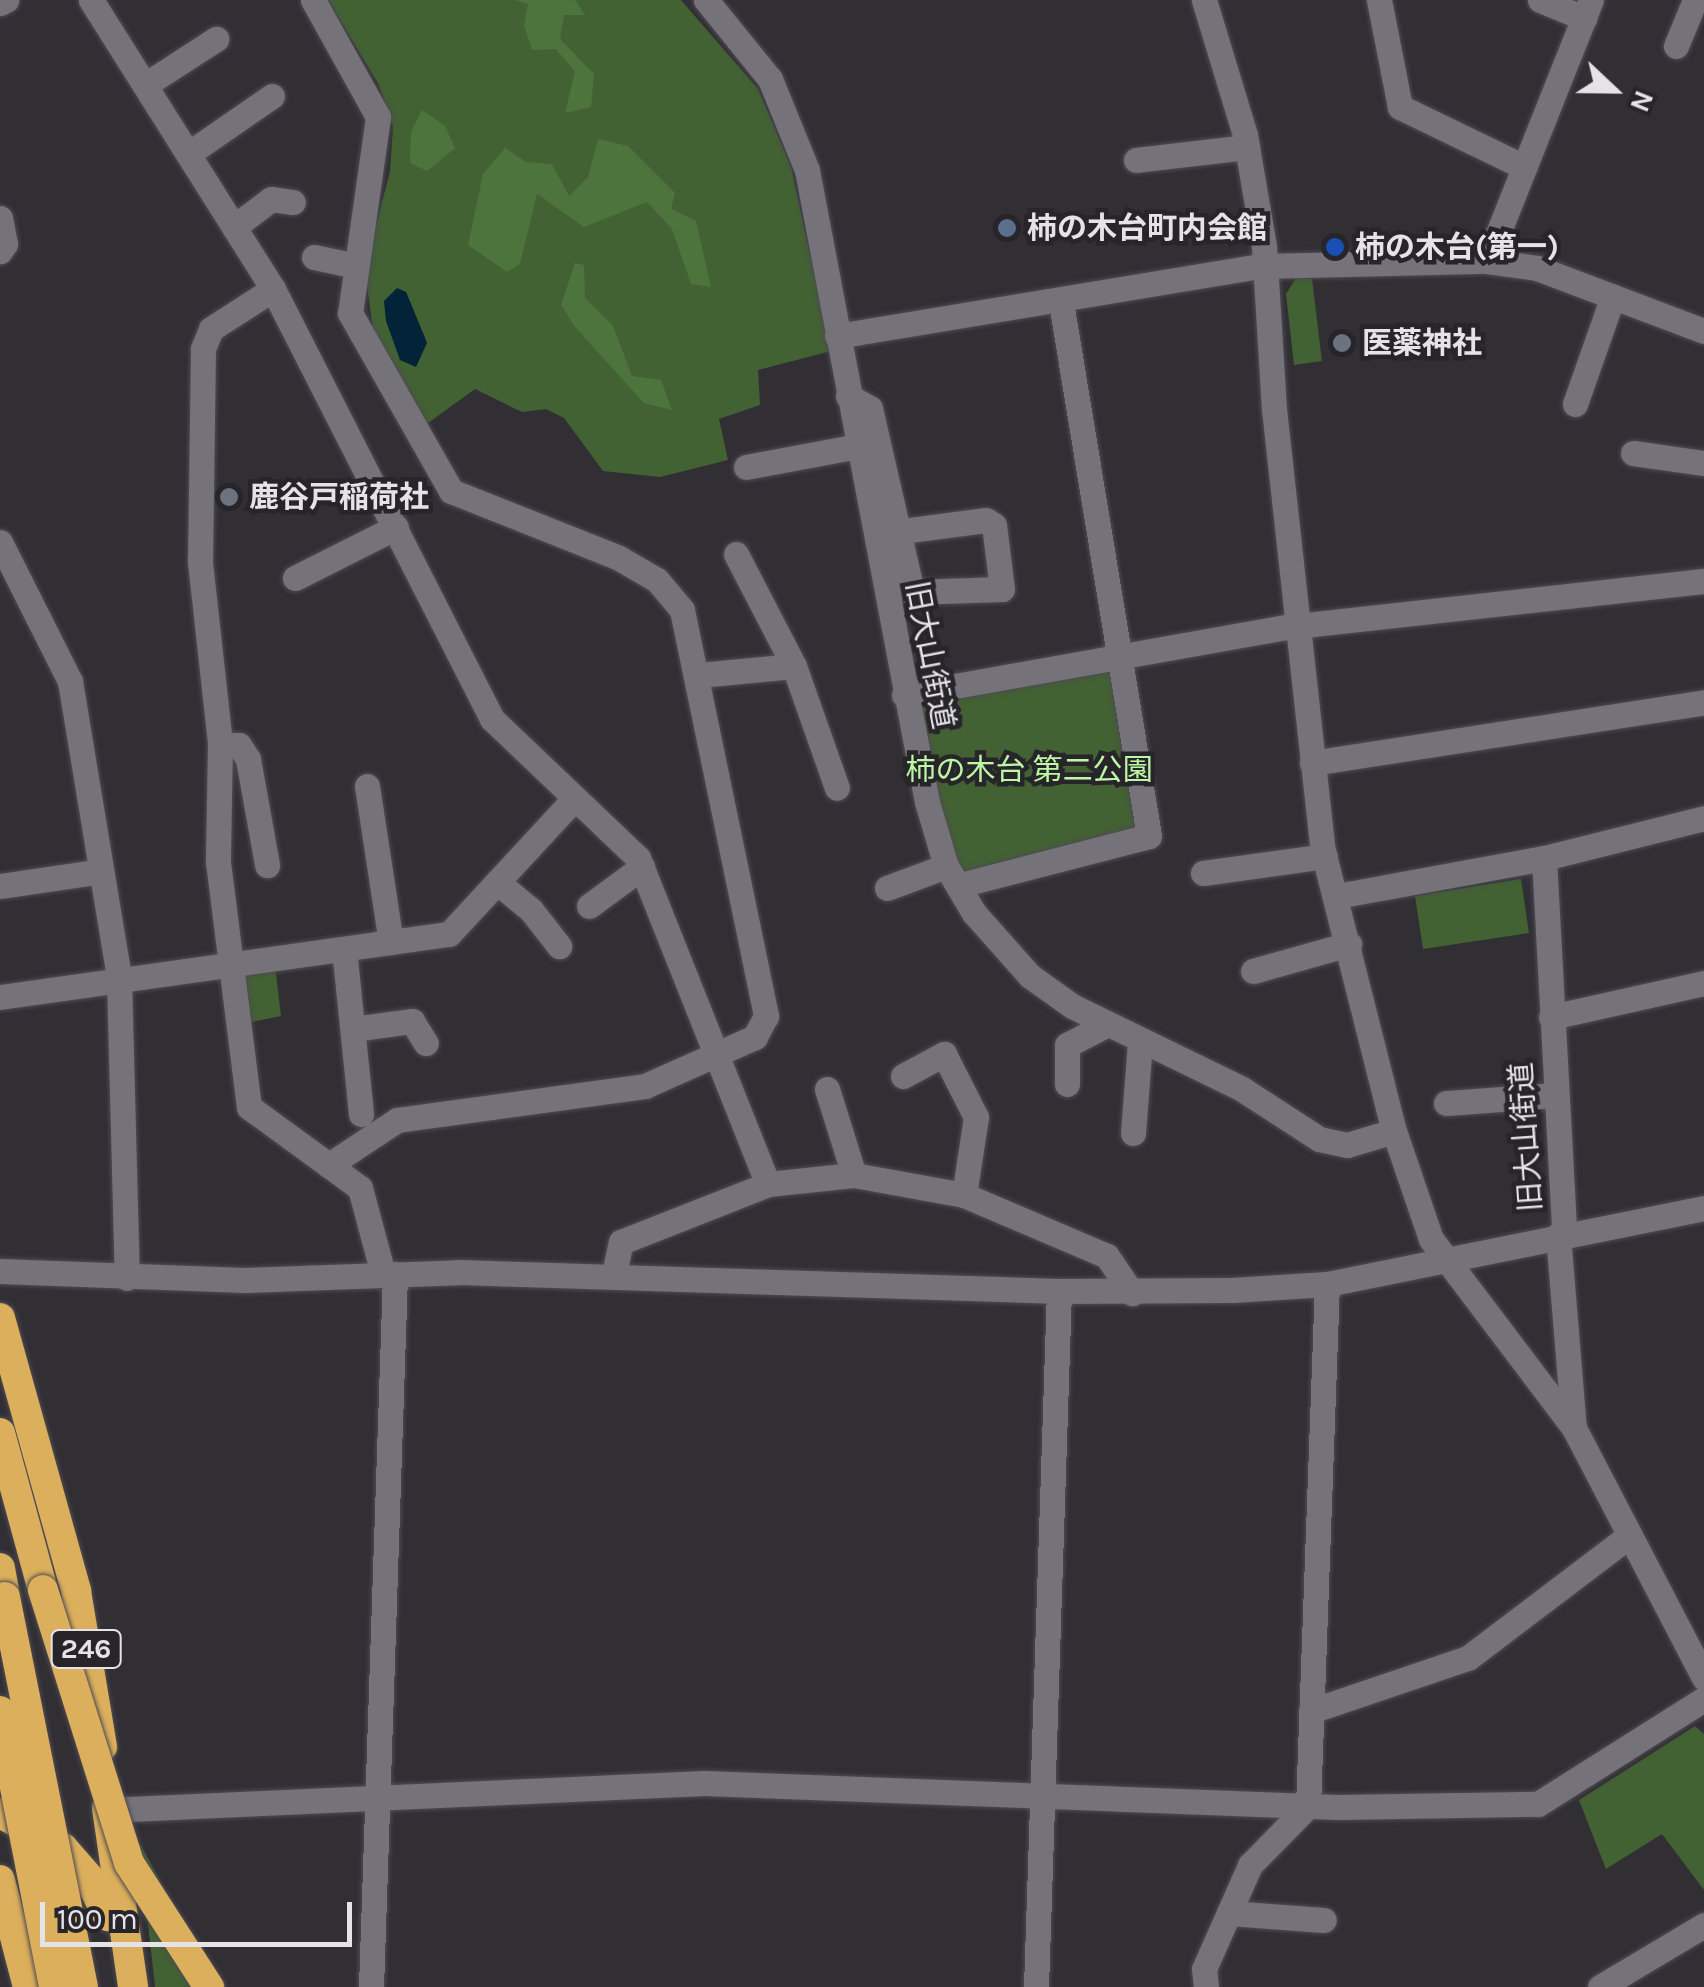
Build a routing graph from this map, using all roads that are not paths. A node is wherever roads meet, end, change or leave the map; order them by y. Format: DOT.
graph roads {
  1 [pos="91,0"];
  2 [pos="314,0"];
  3 [pos="706,0"];
  4 [pos="1204,0"];
  5 [pos="1379,0"];
  6 [pos="1540,0"];
  7 [pos="1695,0"];
  8 [pos="1588,9"];
  9 [pos="216,39"];
  10 [pos="1676,46"];
  11 [pos="144,85"];
  12 [pos="272,96"];
  13 [pos="1247,147"];
  14 [pos="188,154"];
  15 [pos="1136,160"];
  16 [pos="1524,166"];
  17 [pos="292,202"];
  18 [pos="0,218"];
  19 [pos="234,228"];
  20 [pos="0,251"];
  21 [pos="314,257"];
  22 [pos="1487,261"];
  23 [pos="354,265"];
  24 [pos="1261,266"];
  25 [pos="273,288"];
  26 [pos="1613,296"];
  27 [pos="1061,302"];
  28 [pos="1704,330"];
  29 [pos="837,336"];
  30 [pos="848,396"];
  31 [pos="1574,404"];
  32 [pos="858,446"];
  33 [pos="1633,453"];
  34 [pos="1704,463"];
  35 [pos="760,471"];
  36 [pos="396,527"];
  37 [pos="903,530"];
  38 [pos="0,542"];
  39 [pos="736,554"];
  40 [pos="303,567"];
  41 [pos="1704,581"];
  42 [pos="1298,626"];
  43 [pos="1120,658"];
  44 [pos="794,666"];
  45 [pos="698,675"];
  46 [pos="904,695"];
  47 [pos="1704,702"];
  48 [pos="220,745"];
  49 [pos="1312,762"];
  50 [pos="367,786"];
  51 [pos="837,788"];
  52 [pos="574,799"];
  53 [pos="1704,818"];
  54 [pos="1325,856"];
  55 [pos="1544,858"];
  56 [pos="267,864"];
  57 [pos="642,867"];
  58 [pos="102,871"];
  59 [pos="953,875"];
  60 [pos="1218,879"];
  61 [pos="498,882"];
  62 [pos="0,886"];
  63 [pos="886,888"];
  64 [pos="1337,896"];
  65 [pos="589,906"];
  66 [pos="391,942"];
  67 [pos="1349,944"];
  68 [pos="559,946"];
  69 [pos="344,949"];
  70 [pos="232,964"];
  71 [pos="1253,971"];
  72 [pos="119,978"];
  73 [pos="1704,983"];
  74 [pos="0,997"];
  75 [pos="1551,1017"];
  76 [pos="1106,1024"];
  77 [pos="352,1030"];
  78 [pos="426,1042"];
  79 [pos="1140,1042"];
  80 [pos="718,1054"];
  81 [pos="903,1076"];
  82 [pos="1067,1084"];
  83 [pos="827,1089"];
  84 [pos="1555,1095"];
  85 [pos="1446,1103"];
  86 [pos="362,1114"];
  87 [pos="1141,1119"];
  88 [pos="1394,1130"];
  89 [pos="329,1164"];
  90 [pos="854,1176"];
  91 [pos="768,1184"];
  92 [pos="964,1196"];
  93 [pos="1704,1208"];
  94 [pos="1561,1234"];
  95 [pos="1445,1259"];
  96 [pos="0,1271"];
  97 [pos="389,1274"];
  98 [pos="614,1274"];
  99 [pos="126,1278"];
  100 [pos="1327,1284"];
  101 [pos="1059,1291"];
  102 [pos="1132,1292"];
  103 [pos="0,1318"];
  104 [pos="1574,1428"];
  105 [pos="0,1433"];
  106 [pos="1630,1535"];
  107 [pos="2,1582"];
  108 [pos="1704,1678"];
  109 [pos="1704,1700"];
  110 [pos="0,1711"];
  111 [pos="1311,1711"];
  112 [pos="377,1798"];
  113 [pos="1045,1798"];
  114 [pos="0,1802"];
  115 [pos="1308,1806"];
  116 [pos="106,1810"];
  117 [pos="0,1814"];
  118 [pos="2,1893"];
  119 [pos="117,1908"];
  120 [pos="1229,1913"];
  121 [pos="1324,1920"];
  122 [pos="1704,1925"];
  123 [pos="0,1937"];
  124 [pos="17,1987"];
  125 [pos="28,1987"];
  126 [pos="54,1987"];
  127 [pos="82,1987"];
  128 [pos="124,1987"];
  129 [pos="133,1987"];
  130 [pos="208,1987"];
  131 [pos="370,1987"];
  132 [pos="1036,1987"];
  133 [pos="1206,1987"];
  134 [pos="1600,1987"];
  1 -- 11 [label="street"];
  2 -- 23 [label="street"];
  3 -- 29 [label="street, 旧大山街道"];
  4 -- 13 [label="street"];
  5 -- 16 [label="street"];
  6 -- 8 [label="street"];
  7 -- 10 [label="street"];
  8 -- 16 [label="street"];
  9 -- 11 [label="street"];
  11 -- 14 [label="street"];
  12 -- 14 [label="street"];
  13 -- 15 [label="street"];
  13 -- 24 [label="street"];
  14 -- 19 [label="street"];
  16 -- 22 [label="street"];
  17 -- 19 [label="street"];
  18 -- 20 [label="street"];
  19 -- 25 [label="street"];
  21 -- 23 [label="street"];
  22 -- 24 [label="street"];
  22 -- 26 [label="street"];
  23 -- 45 [label="street"];
  24 -- 27 [label="street"];
  24 -- 42 [label="street"];
  25 -- 36 [label="street"];
  25 -- 48 [label="street"];
  26 -- 28 [label="street"];
  26 -- 31 [label="street"];
  27 -- 29 [label="street"];
  27 -- 43 [label="street"];
  29 -- 30 [label="street, 旧大山街道"];
  30 -- 32 [label="street, 旧大山街道"];
  30 -- 37 [label="street"];
  32 -- 35 [label="street"];
  32 -- 46 [label="street, 旧大山街道"];
  33 -- 34 [label="street"];
  36 -- 40 [label="street"];
  36 -- 52 [label="street"];
  38 -- 58 [label="street"];
  39 -- 44 [label="street"];
  41 -- 42 [label="street"];
  42 -- 43 [label="street"];
  42 -- 49 [label="street"];
  43 -- 46 [label="street"];
  43 -- 59 [label="street"];
  44 -- 45 [label="street"];
  44 -- 51 [label="street"];
  45 -- 80 [label="street"];
  46 -- 59 [label="street, 旧大山街道"];
  47 -- 49 [label="street"];
  48 -- 56 [label="street"];
  48 -- 70 [label="street"];
  49 -- 54 [label="street"];
  50 -- 66 [label="street"];
  52 -- 57 [label="street"];
  52 -- 61 [label="street"];
  53 -- 55 [label="street"];
  54 -- 60 [label="street"];
  54 -- 64 [label="street"];
  55 -- 64 [label="street"];
  55 -- 75 [label="street, 旧大山街道"];
  57 -- 65 [label="street"];
  57 -- 80 [label="street"];
  58 -- 62 [label="street"];
  58 -- 72 [label="street"];
  59 -- 63 [label="street"];
  59 -- 76 [label="street, 旧大山街道"];
  61 -- 66 [label="street"];
  61 -- 68 [label="street"];
  64 -- 67 [label="street"];
  66 -- 69 [label="street"];
  67 -- 71 [label="street"];
  67 -- 88 [label="street"];
  69 -- 70 [label="street"];
  69 -- 77 [label="street"];
  70 -- 72 [label="street"];
  70 -- 89 [label="street"];
  72 -- 74 [label="street"];
  72 -- 99 [label="street"];
  73 -- 75 [label="street"];
  75 -- 84 [label="street, 旧大山街道"];
  76 -- 79 [label="street, 旧大山街道"];
  76 -- 82 [label="street"];
  77 -- 78 [label="street"];
  77 -- 86 [label="street"];
  79 -- 87 [label="street"];
  79 -- 88 [label="street, 旧大山街道"];
  80 -- 89 [label="street"];
  80 -- 91 [label="street"];
  81 -- 92 [label="street"];
  83 -- 90 [label="street"];
  84 -- 85 [label="street"];
  84 -- 94 [label="street, 旧大山街道"];
  88 -- 95 [label="street"];
  89 -- 97 [label="street"];
  90 -- 91 [label="street"];
  90 -- 92 [label="street"];
  91 -- 98 [label="street"];
  92 -- 102 [label="street"];
  93 -- 94 [label="street"];
  94 -- 95 [label="street"];
  94 -- 104 [label="street, 旧大山街道"];
  95 -- 100 [label="street"];
  95 -- 104 [label="street"];
  96 -- 99 [label="street"];
  97 -- 98 [label="street"];
  97 -- 99 [label="street"];
  97 -- 112 [label="street"];
  98 -- 101 [label="street"];
  100 -- 102 [label="street"];
  100 -- 111 [label="street"];
  101 -- 102 [label="street"];
  101 -- 113 [label="street"];
  103 -- 116 [label="highway, 246"];
  104 -- 106 [label="street"];
  105 -- 130 [label="highway, bridge"];
  106 -- 108 [label="street"];
  106 -- 111 [label="street"];
  107 -- 127 [label="highway, 246, bridge"];
  109 -- 115 [label="street"];
  110 -- 126 [label="highway, bridge"];
  111 -- 115 [label="street"];
  112 -- 113 [label="street"];
  112 -- 116 [label="street"];
  112 -- 131 [label="street"];
  113 -- 115 [label="street"];
  113 -- 132 [label="street"];
  114 -- 119 [label="street"];
  115 -- 120 [label="street"];
  116 -- 119 [label="highway, 246"];
  117 -- 128 [label="highway, bridge"];
  118 -- 125 [label="highway"];
  119 -- 129 [label="highway, 246"];
  120 -- 121 [label="street"];
  120 -- 133 [label="street"];
  122 -- 134 [label="street"];
  123 -- 124 [label="highway"];
}
